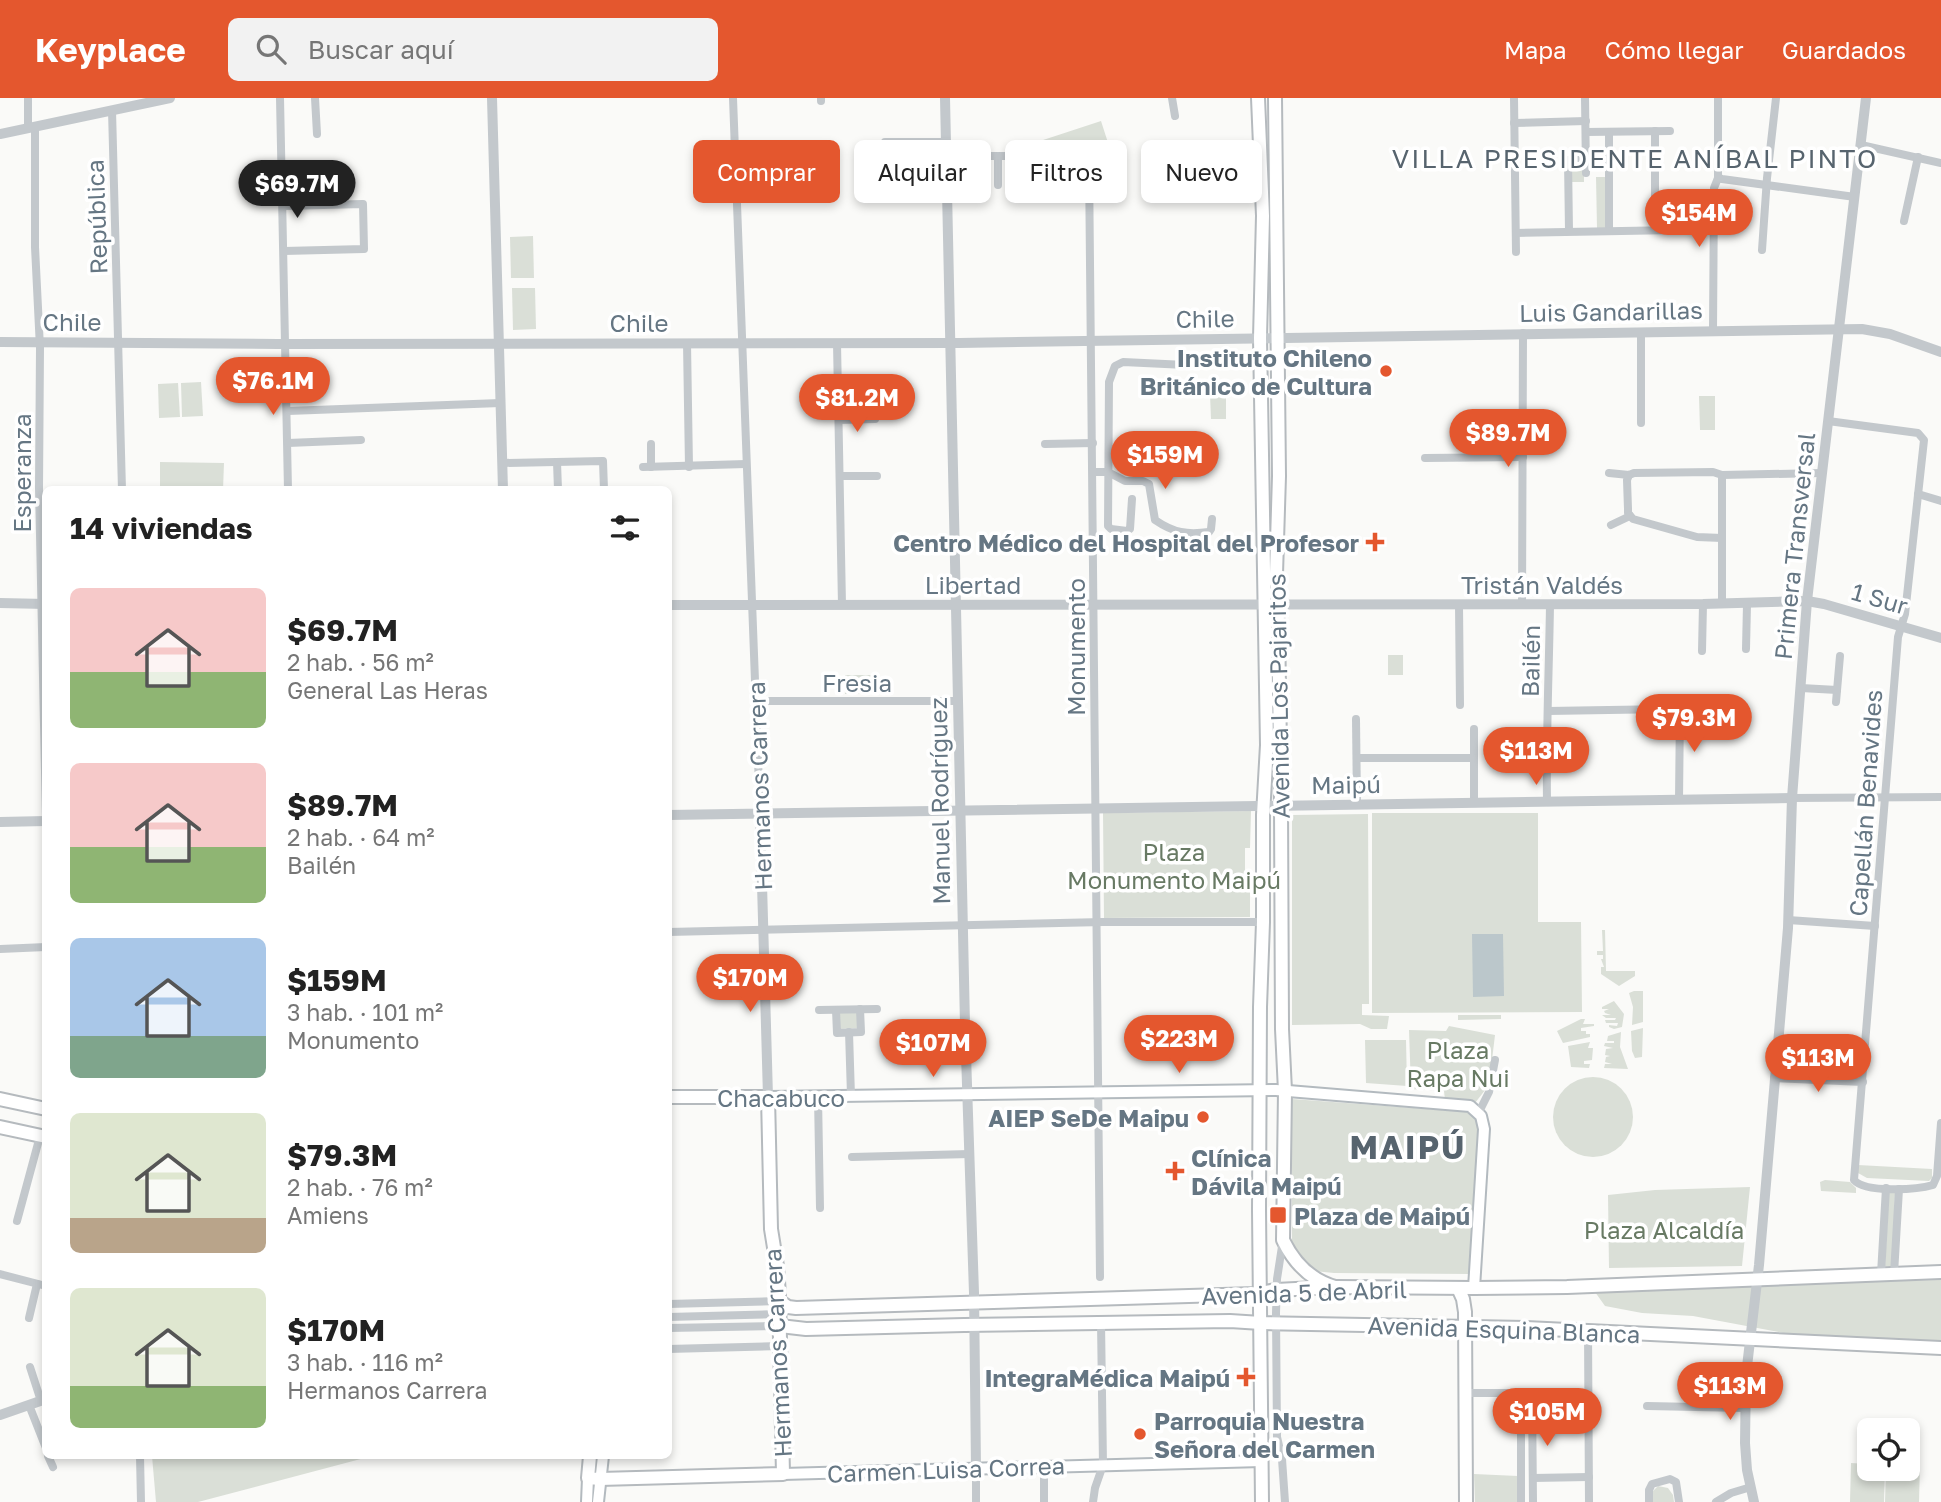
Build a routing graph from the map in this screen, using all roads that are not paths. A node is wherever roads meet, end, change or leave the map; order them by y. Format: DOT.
graph roads {
  1 [pos="28,98"];
  2 [pos="170,98"];
  3 [pos="280,98"];
  4 [pos="315,98"];
  5 [pos="492,98"];
  6 [pos="733,98"];
  7 [pos="945,98"];
  8 [pos="1172,98"];
  9 [pos="1258,98"];
  10 [pos="1275,98"];
  11 [pos="1514,98"];
  12 [pos="1585,98"];
  13 [pos="1718,98"];
  14 [pos="1776,98"];
  15 [pos="1866,98"];
  16 [pos="112,110"];
  17 [pos="1175,116"];
  18 [pos="1586,121"];
  19 [pos="1514,123"];
  20 [pos="31,127"];
  21 [pos="1655,131"];
  22 [pos="1670,131"];
  23 [pos="1586,132"];
  24 [pos="1609,132"];
  25 [pos="0,134"];
  26 [pos="317,134"];
  27 [pos="947,140"];
  28 [pos="1861,145"];
  29 [pos="991,155"];
  30 [pos="998,156"];
  31 [pos="1005,156"];
  32 [pos="1918,158"];
  33 [pos="1586,160"];
  34 [pos="1941,163"];
  35 [pos="1586,173"];
  36 [pos="1718,177"];
  37 [pos="998,185"];
  38 [pos="1768,186"];
  39 [pos="1855,197"];
  40 [pos="948,203"];
  41 [pos="1089,203"];
  42 [pos="283,206"];
  43 [pos="1904,221"];
  44 [pos="1609,230"];
  45 [pos="1655,230"];
  46 [pos="1677,230"];
  47 [pos="1569,231"];
  48 [pos="1516,233"];
  49 [pos="1762,250"];
  50 [pos="284,251"];
  51 [pos="1516,252"];
  52 [pos="1840,330"];
  53 [pos="1713,331"];
  54 [pos="1640,332"];
  55 [pos="1522,333"];
  56 [pos="1260,338"];
  57 [pos="1278,338"];
  58 [pos="1091,341"];
  59 [pos="0,342"];
  60 [pos="40,342"];
  61 [pos="119,342"];
  62 [pos="499,343"];
  63 [pos="687,343"];
  64 [pos="741,343"];
  65 [pos="838,343"];
  66 [pos="949,343"];
  67 [pos="286,344"];
  68 [pos="1941,352"];
  69 [pos="1186,365"];
  70 [pos="500,403"];
  71 [pos="288,411"];
  72 [pos="875,419"];
  73 [pos="839,420"];
  74 [pos="1828,421"];
  75 [pos="1642,423"];
  76 [pos="361,440"];
  77 [pos="288,443"];
  78 [pos="1093,443"];
  79 [pos="651,444"];
  80 [pos="1045,444"];
  81 [pos="1522,457"];
  82 [pos="1426,458"];
  83 [pos="557,462"];
  84 [pos="502,463"];
  85 [pos="746,464"];
  86 [pos="689,467"];
  87 [pos="1094,472"];
  88 [pos="1108,472"];
  89 [pos="1609,473"];
  90 [pos="1822,473"];
  91 [pos="1629,475"];
  92 [pos="1722,475"];
  93 [pos="840,476"];
  94 [pos="877,476"];
  95 [pos="122,486"];
  96 [pos="288,486"];
  97 [pos="503,486"];
  98 [pos="558,486"];
  99 [pos="604,486"];
  100 [pos="1918,494"];
  101 [pos="1132,499"];
  102 [pos="1941,500"];
  103 [pos="1630,516"];
  104 [pos="1212,519"];
  105 [pos="1611,525"];
  106 [pos="1722,538"];
  107 [pos="42,562"];
  108 [pos="1807,601"];
  109 [pos="0,603"];
  110 [pos="42,604"];
  111 [pos="1703,604"];
  112 [pos="1722,604"];
  113 [pos="1746,604"];
  114 [pos="672,605"];
  115 [pos="753,605"];
  116 [pos="842,605"];
  117 [pos="955,605"];
  118 [pos="1094,605"];
  119 [pos="1270,605"];
  120 [pos="1459,605"];
  121 [pos="1522,605"];
  122 [pos="1550,605"];
  123 [pos="1902,626"];
  124 [pos="1941,638"];
  125 [pos="1746,649"];
  126 [pos="1702,650"];
  127 [pos="1840,656"];
  128 [pos="1801,688"];
  129 [pos="1837,690"];
  130 [pos="757,701"];
  131 [pos="957,701"];
  132 [pos="1836,702"];
  133 [pos="1460,705"];
  134 [pos="1730,708"];
  135 [pos="1679,709"];
  136 [pos="1548,710"];
  137 [pos="1356,719"];
  138 [pos="1474,729"];
  139 [pos="1357,758"];
  140 [pos="1474,758"];
  141 [pos="1941,797"];
  142 [pos="1792,798"];
  143 [pos="1885,798"];
  144 [pos="1679,800"];
  145 [pos="1547,802"];
  146 [pos="1474,803"];
  147 [pos="1357,805"];
  148 [pos="1263,806"];
  149 [pos="1281,806"];
  150 [pos="1096,808"];
  151 [pos="960,810"];
  152 [pos="760,813"];
  153 [pos="672,815"];
  154 [pos="42,820"];
  155 [pos="0,822"];
  156 [pos="1788,920"];
  157 [pos="1097,922"];
  158 [pos="1264,922"];
  159 [pos="963,925"];
  160 [pos="1875,926"];
  161 [pos="762,930"];
  162 [pos="672,932"];
  163 [pos="42,947"];
  164 [pos="0,948"];
  165 [pos="860,1009"];
  166 [pos="877,1009"];
  167 [pos="819,1010"];
  168 [pos="836,1010"];
  169 [pos="849,1032"];
  170 [pos="1495,1060"];
  171 [pos="1774,1079"];
  172 [pos="1863,1082"];
  173 [pos="1259,1090"];
  174 [pos="1285,1091"];
  175 [pos="1098,1092"];
  176 [pos="968,1094"];
  177 [pos="851,1096"];
  178 [pos="672,1097"];
  179 [pos="768,1097"];
  180 [pos="818,1097"];
  181 [pos="0,1099"];
  182 [pos="42,1108"];
  183 [pos="1479,1112"];
  184 [pos="1941,1123"];
  185 [pos="0,1126"];
  186 [pos="42,1137"];
  187 [pos="42,1140"];
  188 [pos="970,1154"];
  189 [pos="852,1157"];
  190 [pos="1886,1188"];
  191 [pos="1899,1189"];
  192 [pos="820,1208"];
  193 [pos="17,1221"];
  194 [pos="1283,1240"];
  195 [pos="1941,1272"];
  196 [pos="0,1274"];
  197 [pos="1887,1274"];
  198 [pos="1100,1277"];
  199 [pos="1757,1280"];
  200 [pos="41,1285"];
  201 [pos="1335,1287"];
  202 [pos="1458,1288"];
  203 [pos="1474,1288"];
  204 [pos="1276,1290"];
  205 [pos="1261,1293"];
  206 [pos="672,1304"];
  207 [pos="974,1304"];
  208 [pos="779,1313"];
  209 [pos="672,1317"];
  210 [pos="29,1318"];
  211 [pos="1101,1322"];
  212 [pos="1261,1323"];
  213 [pos="1277,1323"];
  214 [pos="974,1325"];
  215 [pos="1465,1326"];
  216 [pos="672,1327"];
  217 [pos="1588,1331"];
  218 [pos="1750,1339"];
  219 [pos="780,1346"];
  220 [pos="1941,1348"];
  221 [pos="672,1349"];
  222 [pos="30,1367"];
  223 [pos="1465,1393"];
  224 [pos="1521,1393"];
  225 [pos="1532,1393"];
  226 [pos="1588,1393"];
  227 [pos="42,1397"];
  228 [pos="42,1400"];
  229 [pos="29,1405"];
  230 [pos="1647,1406"];
  231 [pos="1745,1408"];
  232 [pos="0,1415"];
  233 [pos="42,1438"];
  234 [pos="49,1459"];
  235 [pos="140,1459"];
  236 [pos="591,1459"];
  237 [pos="602,1459"];
  238 [pos="1262,1461"];
  239 [pos="1103,1465"];
  240 [pos="1044,1466"];
  241 [pos="53,1467"];
  242 [pos="976,1468"];
  243 [pos="783,1474"];
  244 [pos="1589,1477"];
  245 [pos="594,1478"];
  246 [pos="1533,1478"];
  247 [pos="1751,1487"];
  248 [pos="141,1502"];
  249 [pos="587,1502"];
  250 [pos="598,1502"];
  251 [pos="976,1502"];
  252 [pos="1044,1502"];
  253 [pos="1093,1502"];
  254 [pos="1262,1502"];
  255 [pos="1285,1502"];
  256 [pos="1466,1502"];
  257 [pos="1521,1502"];
  258 [pos="1533,1502"];
  259 [pos="1589,1502"];
  260 [pos="1649,1502"];
  261 [pos="1679,1502"];
  262 [pos="1716,1502"];
  263 [pos="1754,1502"];
  1 -- 20 [label="street, Esperanza"];
  2 -- 16 [label="street"];
  3 -- 42 [label="street"];
  4 -- 26 [label="street"];
  5 -- 62 [label="street"];
  6 -- 64 [label="street, Hermanos Carrera"];
  7 -- 27 [label="street, Manuel Rodríguez"];
  8 -- 17 [label="street"];
  9 -- 56 [label="main road, Avenida Los Pajaritos"];
  10 -- 57 [label="main road, Avenida Los Pajaritos"];
  11 -- 19 [label="street"];
  12 -- 18 [label="street"];
  13 -- 36 [label="street"];
  14 -- 38 [label="street"];
  15 -- 28 [label="street, Primera Transversal"];
  16 -- 20 [label="street"];
  16 -- 61 [label="street, República"];
  18 -- 19 [label="street"];
  18 -- 23 [label="street"];
  19 -- 48 [label="street"];
  20 -- 25 [label="street"];
  20 -- 60 [label="street, Esperanza"];
  21 -- 22 [label="street"];
  21 -- 24 [label="street"];
  21 -- 45 [label="street"];
  23 -- 24 [label="street"];
  23 -- 33 [label="street"];
  24 -- 44 [label="street"];
  28 -- 32 [label="street"];
  28 -- 39 [label="street, Primera Transversal"];
  29 -- 30 [label="street, Monumento"];
  30 -- 31 [label="street, Monumento"];
  30 -- 37 [label="street"];
  32 -- 34 [label="street"];
  32 -- 43 [label="street"];
  33 -- 35 [label="street"];
  33 -- 47 [label="street"];
  36 -- 38 [label="street"];
  36 -- 53 [label="street"];
  38 -- 39 [label="street"];
  38 -- 49 [label="street"];
  39 -- 52 [label="street, Primera Transversal"];
  40 -- 66 [label="street, Manuel Rodríguez"];
  41 -- 58 [label="street, Monumento"];
  42 -- 50 [label="street"];
  42 -- 50 [label="street"];
  44 -- 45 [label="street"];
  44 -- 47 [label="street"];
  45 -- 46 [label="street"];
  47 -- 48 [label="street"];
  48 -- 51 [label="street"];
  50 -- 67 [label="street"];
  52 -- 53 [label="street, Luis Gandarillas"];
  52 -- 68 [label="street, Luis Gandarillas"];
  52 -- 74 [label="street, Primera Transversal"];
  53 -- 54 [label="street, Luis Gandarillas"];
  54 -- 55 [label="street, Luis Gandarillas"];
  54 -- 75 [label="street"];
  55 -- 57 [label="street, Luis Gandarillas"];
  55 -- 81 [label="street, Bailén"];
  56 -- 57 [label="street, Chile"];
  56 -- 58 [label="street, Chile"];
  56 -- 119 [label="main road, Avenida Los Pajaritos"];
  57 -- 119 [label="main road, Avenida Los Pajaritos"];
  58 -- 66 [label="street, Chile"];
  58 -- 78 [label="street, Monumento"];
  59 -- 60 [label="street, Chile"];
  60 -- 61 [label="street, Chile"];
  60 -- 107 [label="street, Esperanza"];
  61 -- 67 [label="street, Chile"];
  61 -- 95 [label="street, República"];
  62 -- 63 [label="street, Chile"];
  62 -- 67 [label="street, Chile"];
  62 -- 70 [label="street"];
  63 -- 64 [label="street, Chile"];
  63 -- 86 [label="street"];
  64 -- 65 [label="street, Chile"];
  64 -- 85 [label="street, Hermanos Carrera"];
  65 -- 66 [label="street, Chile"];
  65 -- 73 [label="street"];
  66 -- 117 [label="street, Manuel Rodríguez"];
  67 -- 71 [label="street"];
  69 -- 88 [label="street"];
  70 -- 71 [label="street"];
  70 -- 84 [label="street"];
  71 -- 77 [label="street"];
  72 -- 73 [label="street"];
  73 -- 93 [label="street"];
  74 -- 90 [label="street, Primera Transversal"];
  74 -- 100 [label="street, Capellán Benavides"];
  76 -- 77 [label="street"];
  77 -- 96 [label="street"];
  78 -- 80 [label="street"];
  78 -- 87 [label="street, Monumento"];
  79 -- 86 [label="street"];
  81 -- 82 [label="street"];
  81 -- 121 [label="street, Bailén"];
  83 -- 84 [label="street"];
  83 -- 98 [label="street"];
  83 -- 99 [label="street"];
  84 -- 97 [label="street"];
  85 -- 86 [label="street"];
  85 -- 115 [label="street, Hermanos Carrera"];
  87 -- 88 [label="street"];
  87 -- 118 [label="street, Monumento"];
  88 -- 101 [label="street"];
  88 -- 104 [label="street"];
  89 -- 91 [label="street"];
  90 -- 92 [label="street"];
  90 -- 108 [label="street, Primera Transversal"];
  91 -- 92 [label="street"];
  91 -- 103 [label="street"];
  92 -- 106 [label="street"];
  93 -- 94 [label="street"];
  93 -- 116 [label="street"];
  100 -- 102 [label="street"];
  100 -- 123 [label="street, Capellán Benavides"];
  103 -- 105 [label="street"];
  103 -- 106 [label="street"];
  106 -- 112 [label="street"];
  108 -- 113 [label="street, Tristán Valdés"];
  108 -- 123 [label="street, 1 Sur"];
  108 -- 128 [label="street, Primera Transversal"];
  109 -- 110 [label="street"];
  111 -- 112 [label="street, Tristán Valdés"];
  111 -- 122 [label="street, Tristán Valdés"];
  111 -- 126 [label="street"];
  112 -- 113 [label="street, Tristán Valdés"];
  113 -- 125 [label="street"];
  114 -- 115 [label="street, Libertad"];
  115 -- 116 [label="street, Libertad"];
  115 -- 130 [label="street, Hermanos Carrera"];
  116 -- 117 [label="street, Libertad"];
  117 -- 118 [label="street, Libertad"];
  117 -- 131 [label="street, Manuel Rodríguez"];
  118 -- 119 [label="street, Libertad"];
  118 -- 150 [label="street, Monumento"];
  119 -- 120 [label="street, Tristán Valdés"];
  119 -- 148 [label="main road, Avenida Los Pajaritos"];
  119 -- 149 [label="main road, Avenida Los Pajaritos"];
  120 -- 121 [label="street, Tristán Valdés"];
  120 -- 133 [label="street"];
  121 -- 122 [label="street, Tristán Valdés"];
  122 -- 136 [label="street, Bailén"];
  123 -- 124 [label="street, 1 Sur"];
  123 -- 143 [label="street, Capellán Benavides"];
  127 -- 129 [label="street"];
  128 -- 129 [label="street"];
  128 -- 142 [label="street, Primera Transversal"];
  129 -- 132 [label="street"];
  130 -- 131 [label="street, Fresia"];
  130 -- 152 [label="street, Hermanos Carrera"];
  131 -- 151 [label="street, Manuel Rodríguez"];
  134 -- 135 [label="street"];
  135 -- 136 [label="street"];
  135 -- 144 [label="street"];
  136 -- 145 [label="street, Bailén"];
  137 -- 139 [label="street"];
  138 -- 140 [label="street"];
  139 -- 140 [label="street"];
  139 -- 147 [label="street"];
  140 -- 146 [label="street"];
  141 -- 143 [label="street, Maipú"];
  142 -- 143 [label="street, Maipú"];
  142 -- 144 [label="street, Maipú"];
  142 -- 156 [label="street, Primera Transversal"];
  143 -- 160 [label="street, Capellán Benavides"];
  144 -- 145 [label="street, Maipú"];
  145 -- 146 [label="street, Maipú"];
  146 -- 147 [label="street, Maipú"];
  147 -- 149 [label="street, Maipú"];
  148 -- 149 [label="street, Maipú"];
  148 -- 150 [label="street, Maipú"];
  148 -- 158 [label="main road, Avenida Los Pajaritos"];
  149 -- 174 [label="main road, Avenida Los Pajaritos"];
  150 -- 151 [label="street, Maipú"];
  150 -- 157 [label="street, Monumento"];
  151 -- 152 [label="street, Maipú"];
  151 -- 159 [label="street, Manuel Rodríguez"];
  152 -- 153 [label="street, Maipú"];
  152 -- 161 [label="street, Hermanos Carrera"];
  154 -- 155 [label="street"];
  156 -- 160 [label="street"];
  156 -- 171 [label="street, Primera Transversal"];
  157 -- 158 [label="street"];
  157 -- 159 [label="street"];
  157 -- 175 [label="street, Monumento"];
  158 -- 173 [label="main road, Avenida Los Pajaritos"];
  159 -- 161 [label="street"];
  159 -- 176 [label="street, Manuel Rodríguez"];
  160 -- 172 [label="street, Capellán Benavides"];
  161 -- 162 [label="street"];
  161 -- 179 [label="street, Hermanos Carrera"];
  163 -- 164 [label="street"];
  165 -- 166 [label="street"];
  165 -- 168 [label="street"];
  165 -- 169 [label="street"];
  167 -- 168 [label="street"];
  168 -- 169 [label="street"];
  169 -- 177 [label="street"];
  170 -- 183 [label="street"];
  171 -- 172 [label="street"];
  171 -- 199 [label="street, Primera Transversal"];
  172 -- 190 [label="street, Capellán Benavides"];
  173 -- 174 [label="main road, Chacabuco"];
  173 -- 175 [label="main road, Chacabuco"];
  173 -- 205 [label="main road, Avenida Los Pajaritos"];
  174 -- 183 [label="main road, Chacabuco"];
  174 -- 194 [label="main road, Avenida Los Pajaritos"];
  175 -- 176 [label="main road, Chacabuco"];
  175 -- 198 [label="street, Monumento"];
  176 -- 177 [label="main road, Chacabuco"];
  176 -- 188 [label="street, Manuel Rodríguez"];
  177 -- 180 [label="main road, Chacabuco"];
  178 -- 179 [label="main road, Chacabuco"];
  179 -- 180 [label="main road, Chacabuco"];
  179 -- 208 [label="main road, Hermanos Carrera"];
  180 -- 192 [label="street"];
  181 -- 182 [label="main road"];
  183 -- 203 [label="main road"];
  184 -- 191 [label="street"];
  185 -- 186 [label="main road"];
  187 -- 193 [label="street"];
  188 -- 189 [label="street"];
  188 -- 207 [label="street, Manuel Rodríguez"];
  190 -- 191 [label="street"];
  190 -- 197 [label="street"];
  191 -- 197 [label="street"];
  194 -- 201 [label="main road"];
  194 -- 204 [label="street, Avenida Los Pajaritos"];
  195 -- 197 [label="main road, Avenida 5 de Abril"];
  196 -- 200 [label="street"];
  197 -- 199 [label="main road, Avenida 5 de Abril"];
  199 -- 203 [label="main road, Avenida 5 de Abril"];
  199 -- 218 [label="street, Primera Transversal"];
  200 -- 210 [label="street"];
  201 -- 202 [label="main road, Avenida 5 de Abril"];
  201 -- 204 [label="main road, Avenida 5 de Abril"];
  202 -- 203 [label="main road, Avenida 5 de Abril"];
  202 -- 215 [label="main road"];
  204 -- 205 [label="main road, Avenida 5 de Abril"];
  204 -- 213 [label="street, Avenida Los Pajaritos"];
  205 -- 207 [label="main road, Avenida 5 de Abril"];
  205 -- 212 [label="main road, Avenida Los Pajaritos"];
  206 -- 208 [label="street, Avenida 5 de Abril"];
  207 -- 208 [label="main road, Avenida 5 de Abril"];
  207 -- 214 [label="street, Manuel Rodríguez"];
  208 -- 209 [label="street"];
  208 -- 214 [label="main road, Avenida 5 de Abril"];
  208 -- 216 [label="street"];
  208 -- 219 [label="main road, Hermanos Carrera"];
  211 -- 212 [label="main road, Avenida 5 de Abril"];
  211 -- 214 [label="main road, Avenida 5 de Abril"];
  211 -- 239 [label="street"];
  212 -- 213 [label="main road, Avenida 5 de Abril"];
  212 -- 238 [label="main road, Avenida Los Pajaritos"];
  213 -- 215 [label="main road, Avenida Esquina Blanca"];
  213 -- 255 [label="street, Avenida Los Pajaritos"];
  214 -- 242 [label="street, Manuel Rodríguez"];
  215 -- 217 [label="main road, Avenida Esquina Blanca"];
  215 -- 223 [label="main road"];
  217 -- 218 [label="main road, Avenida Esquina Blanca"];
  217 -- 226 [label="street"];
  218 -- 220 [label="main road, Avenida Esquina Blanca"];
  218 -- 231 [label="street, Primera Transversal"];
  219 -- 221 [label="street"];
  219 -- 243 [label="main road, Hermanos Carrera"];
  222 -- 227 [label="street"];
  223 -- 224 [label="street"];
  223 -- 256 [label="main road"];
  224 -- 225 [label="street"];
  224 -- 257 [label="street"];
  225 -- 226 [label="street"];
  225 -- 246 [label="street"];
  226 -- 244 [label="street"];
  228 -- 229 [label="street"];
  229 -- 232 [label="street"];
  229 -- 233 [label="street"];
  230 -- 231 [label="street"];
  231 -- 247 [label="street, Primera Transversal"];
  234 -- 241 [label="street"];
  235 -- 248 [label="street"];
  236 -- 245 [label="main road"];
  237 -- 245 [label="main road"];
  238 -- 239 [label="main road, Carmen Luisa Correa"];
  238 -- 254 [label="main road, Avenida Los Pajaritos"];
  239 -- 240 [label="main road, Carmen Luisa Correa"];
  239 -- 253 [label="street"];
  240 -- 242 [label="main road, Carmen Luisa Correa"];
  240 -- 252 [label="street"];
  242 -- 243 [label="main road, Carmen Luisa Correa"];
  242 -- 251 [label="street, Manuel Rodríguez"];
  243 -- 245 [label="main road, Carmen Luisa Correa"];
  244 -- 246 [label="street"];
  244 -- 259 [label="street"];
  245 -- 249 [label="main road"];
  245 -- 250 [label="main road"];
  246 -- 258 [label="street"];
  247 -- 262 [label="street"];
  247 -- 263 [label="street, Primera Transversal"];
  260 -- 261 [label="street"];
}
